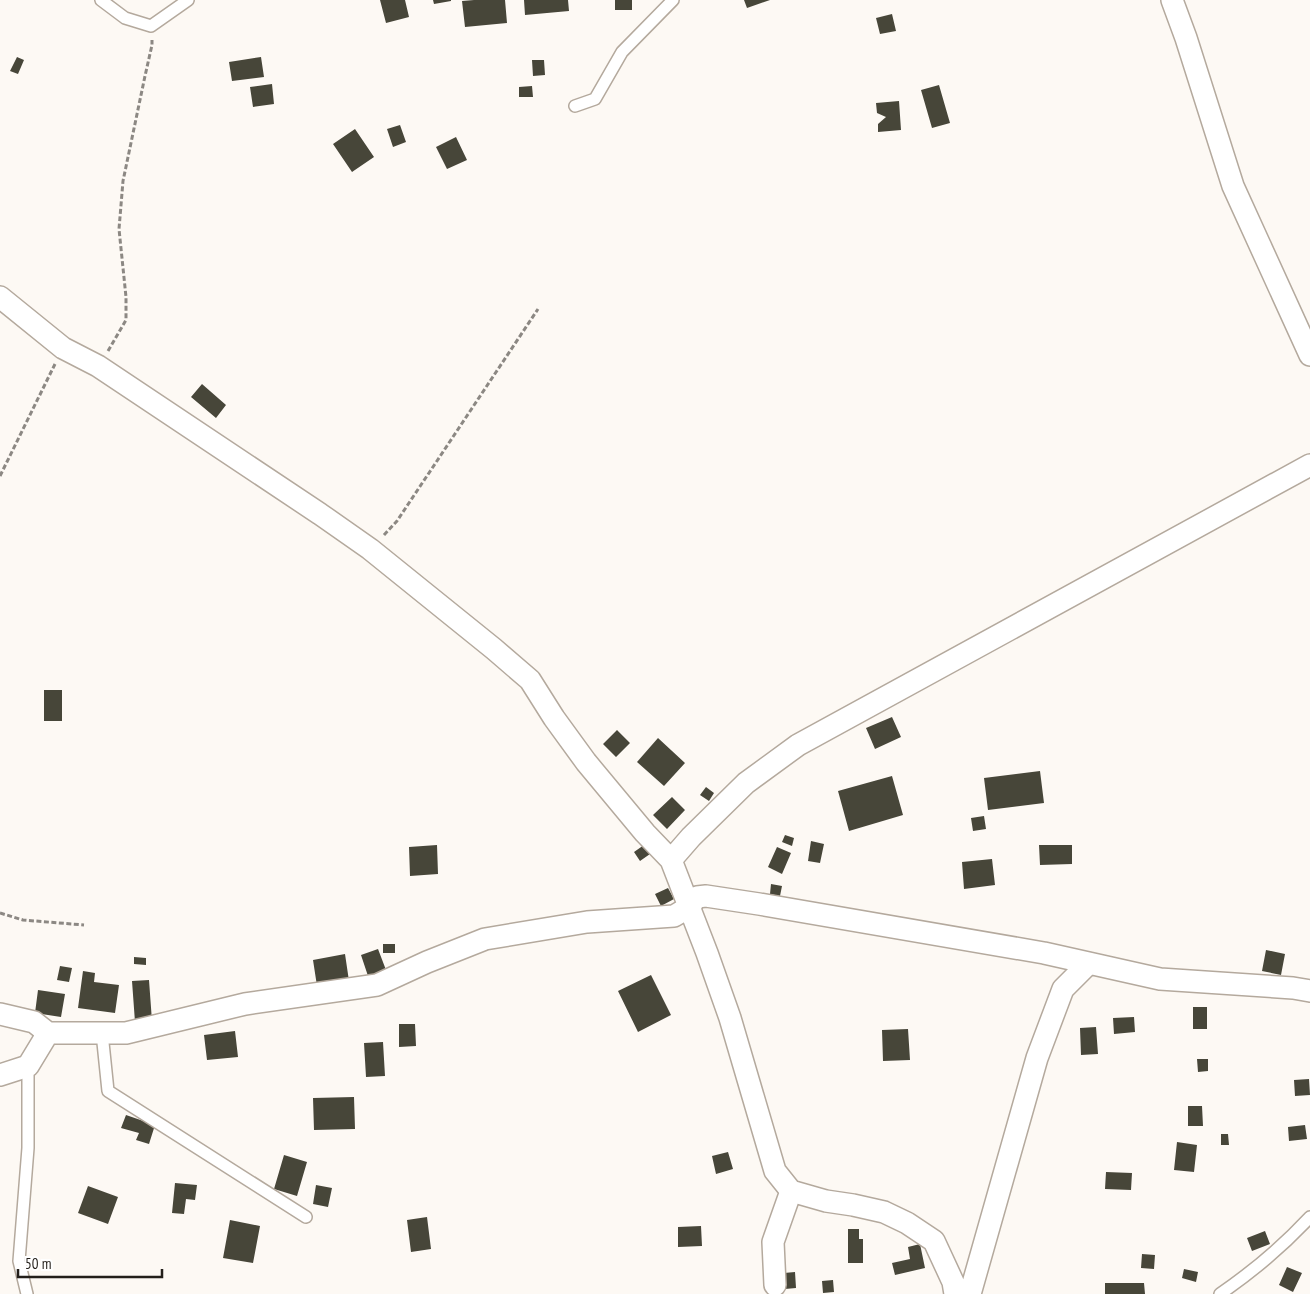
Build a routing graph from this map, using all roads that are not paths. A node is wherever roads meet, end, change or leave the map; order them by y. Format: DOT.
graph roads {
  1 [pos="101,0"];
  2 [pos="188,0"];
  3 [pos="673,0"];
  4 [pos="1172,0"];
  5 [pos="575,106"];
  6 [pos="0,297"];
  7 [pos="1310,354"];
  8 [pos="1310,465"];
  9 [pos="671,860"];
  10 [pos="689,907"];
  11 [pos="1088,963"];
  12 [pos="1310,991"];
  13 [pos="0,1014"];
  14 [pos="48,1033"];
  15 [pos="102,1033"];
  16 [pos="28,1066"];
  17 [pos="0,1075"];
  18 [pos="791,1191"];
  19 [pos="306,1217"];
  20 [pos="1310,1217"];
  21 [pos="775,1285"];
  22 [pos="27,1294"];
  23 [pos="955,1294"];
  24 [pos="970,1294"];
  25 [pos="1220,1294"];
  1 -- 2 [label="lane"];
  3 -- 5 [label="lane"];
  4 -- 7 [label="street"];
  6 -- 9 [label="street"];
  8 -- 9 [label="street"];
  9 -- 10 [label="street"];
  10 -- 11 [label="street"];
  10 -- 15 [label="street"];
  10 -- 18 [label="street"];
  11 -- 12 [label="street"];
  11 -- 24 [label="street"];
  13 -- 14 [label="street"];
  14 -- 15 [label="street"];
  14 -- 16 [label="street"];
  15 -- 19 [label="lane"];
  16 -- 17 [label="street"];
  16 -- 22 [label="lane"];
  18 -- 21 [label="street"];
  18 -- 23 [label="street"];
  20 -- 25 [label="lane"];
}
